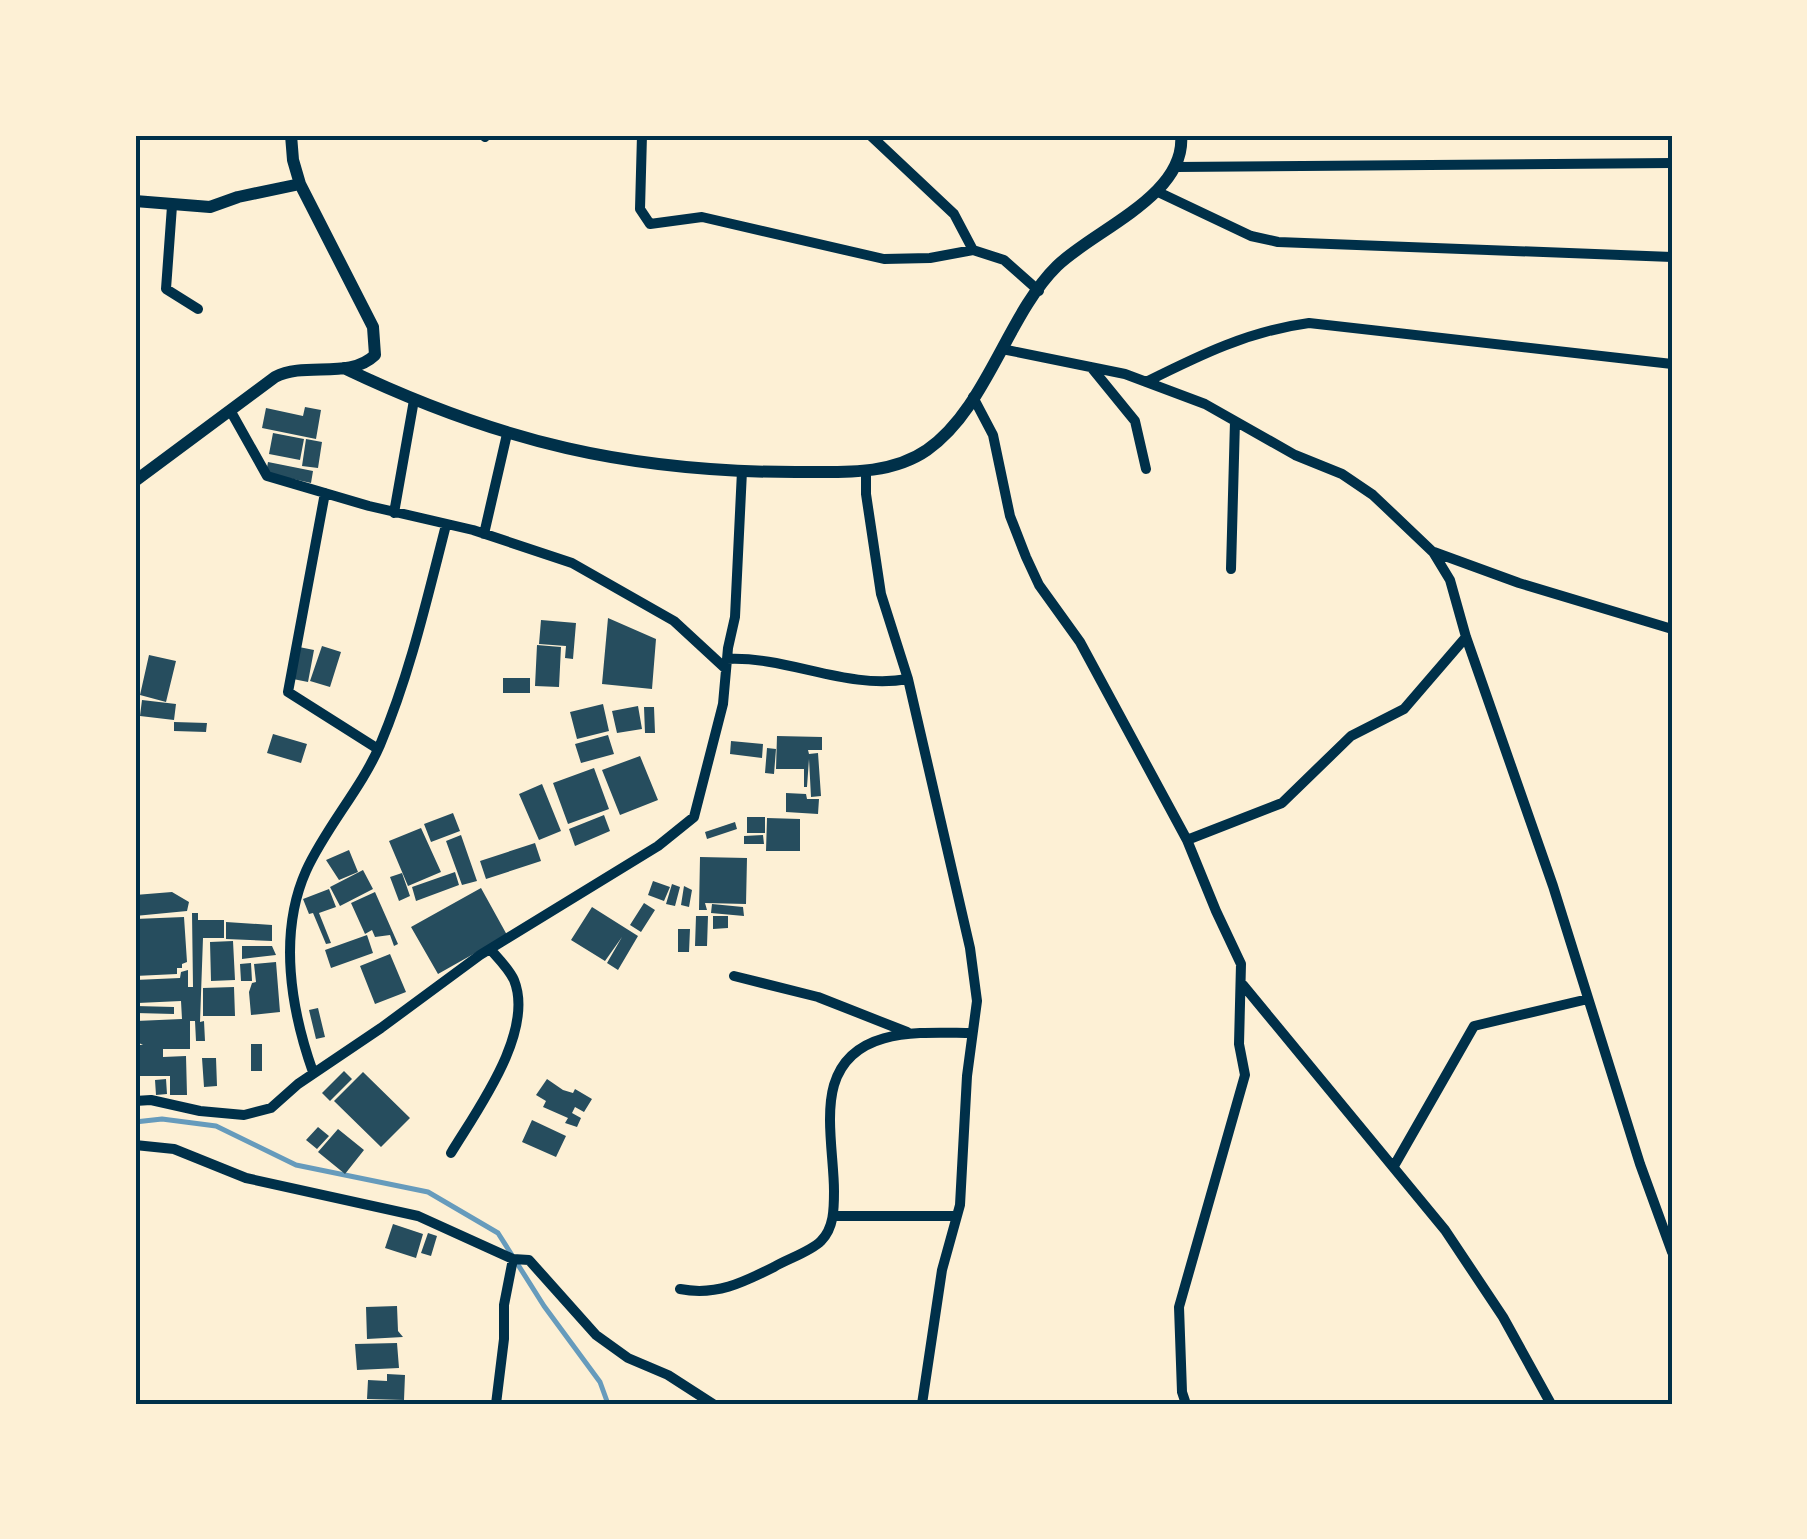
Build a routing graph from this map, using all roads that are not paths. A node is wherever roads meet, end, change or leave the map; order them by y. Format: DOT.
graph roads {
  1 [pos="291,135"];
  2 [pos="642,135"];
  3 [pos="870,135"];
  4 [pos="1182,135"];
  5 [pos="1672,162"];
  6 [pos="1176,167"];
  7 [pos="300,184"];
  8 [pos="1156,191"];
  9 [pos="135,202"];
  10 [pos="172,206"];
  11 [pos="972,250"];
  12 [pos="1672,257"];
  13 [pos="1039,291"];
  14 [pos="198,309"];
  15 [pos="1002,349"];
  16 [pos="1672,364"];
  17 [pos="1091,367"];
  18 [pos="344,368"];
  19 [pos="1146,382"];
  20 [pos="974,397"];
  21 [pos="414,400"];
  22 [pos="230,410"];
  23 [pos="1235,421"];
  24 [pos="507,434"];
  25 [pos="1146,469"];
  26 [pos="866,470"];
  27 [pos="742,471"];
  28 [pos="135,482"];
  29 [pos="325,494"];
  30 [pos="394,512"];
  31 [pos="446,525"];
  32 [pos="484,534"];
  33 [pos="1433,552"];
  34 [pos="1231,569"];
  35 [pos="1672,629"];
  36 [pos="1466,637"];
  37 [pos="727,664"];
  38 [pos="908,679"];
  39 [pos="378,749"];
  40 [pos="1187,840"];
  41 [pos="490,949"];
  42 [pos="734,976"];
  43 [pos="1242,986"];
  44 [pos="1588,1000"];
  45 [pos="908,1033"];
  46 [pos="972,1033"];
  47 [pos="313,1072"];
  48 [pos="135,1101"];
  49 [pos="135,1145"];
  50 [pos="451,1153"];
  51 [pos="1394,1166"];
  52 [pos="834,1216"];
  53 [pos="957,1216"];
  54 [pos="1672,1252"];
  55 [pos="513,1259"];
  56 [pos="680,1290"];
  57 [pos="496,1404"];
  58 [pos="714,1404"];
  59 [pos="922,1404"];
  60 [pos="1186,1404"];
  61 [pos="1551,1404"];
  1 -- 7 [label="street"];
  2 -- 11 [label="street"];
  3 -- 11 [label="street"];
  4 -- 6 [label="street"];
  5 -- 6 [label="street"];
  6 -- 8 [label="street"];
  7 -- 10 [label="street"];
  7 -- 18 [label="street"];
  8 -- 12 [label="street"];
  8 -- 13 [label="street"];
  9 -- 10 [label="street"];
  10 -- 14 [label="street"];
  11 -- 13 [label="street"];
  13 -- 15 [label="street"];
  15 -- 17 [label="street"];
  15 -- 20 [label="street"];
  16 -- 19 [label="street"];
  17 -- 19 [label="street"];
  17 -- 25 [label="street"];
  18 -- 21 [label="street"];
  18 -- 22 [label="street"];
  19 -- 23 [label="street"];
  20 -- 26 [label="street"];
  20 -- 40 [label="street"];
  21 -- 24 [label="street"];
  21 -- 30 [label="street"];
  22 -- 28 [label="street"];
  22 -- 29 [label="street"];
  23 -- 33 [label="street"];
  23 -- 34 [label="street"];
  24 -- 27 [label="street"];
  24 -- 32 [label="street"];
  26 -- 27 [label="street"];
  26 -- 38 [label="street"];
  27 -- 37 [label="street"];
  29 -- 30 [label="street"];
  29 -- 39 [label="street"];
  30 -- 31 [label="street"];
  31 -- 32 [label="street"];
  31 -- 39 [label="street"];
  32 -- 37 [label="street"];
  33 -- 35 [label="street"];
  33 -- 36 [label="street"];
  36 -- 40 [label="street"];
  36 -- 44 [label="street"];
  37 -- 38 [label="street"];
  37 -- 41 [label="street"];
  38 -- 46 [label="street"];
  39 -- 47 [label="street"];
  40 -- 43 [label="street"];
  41 -- 47 [label="street"];
  41 -- 50 [label="street"];
  42 -- 45 [label="street"];
  43 -- 51 [label="street"];
  43 -- 60 [label="street"];
  44 -- 51 [label="street"];
  44 -- 54 [label="street"];
  45 -- 46 [label="street"];
  45 -- 52 [label="street"];
  46 -- 53 [label="street"];
  47 -- 48 [label="street"];
  49 -- 55 [label="street"];
  51 -- 61 [label="street"];
  52 -- 53 [label="street"];
  52 -- 56 [label="street"];
  53 -- 59 [label="street"];
  55 -- 57 [label="street"];
  55 -- 58 [label="street"];
}
